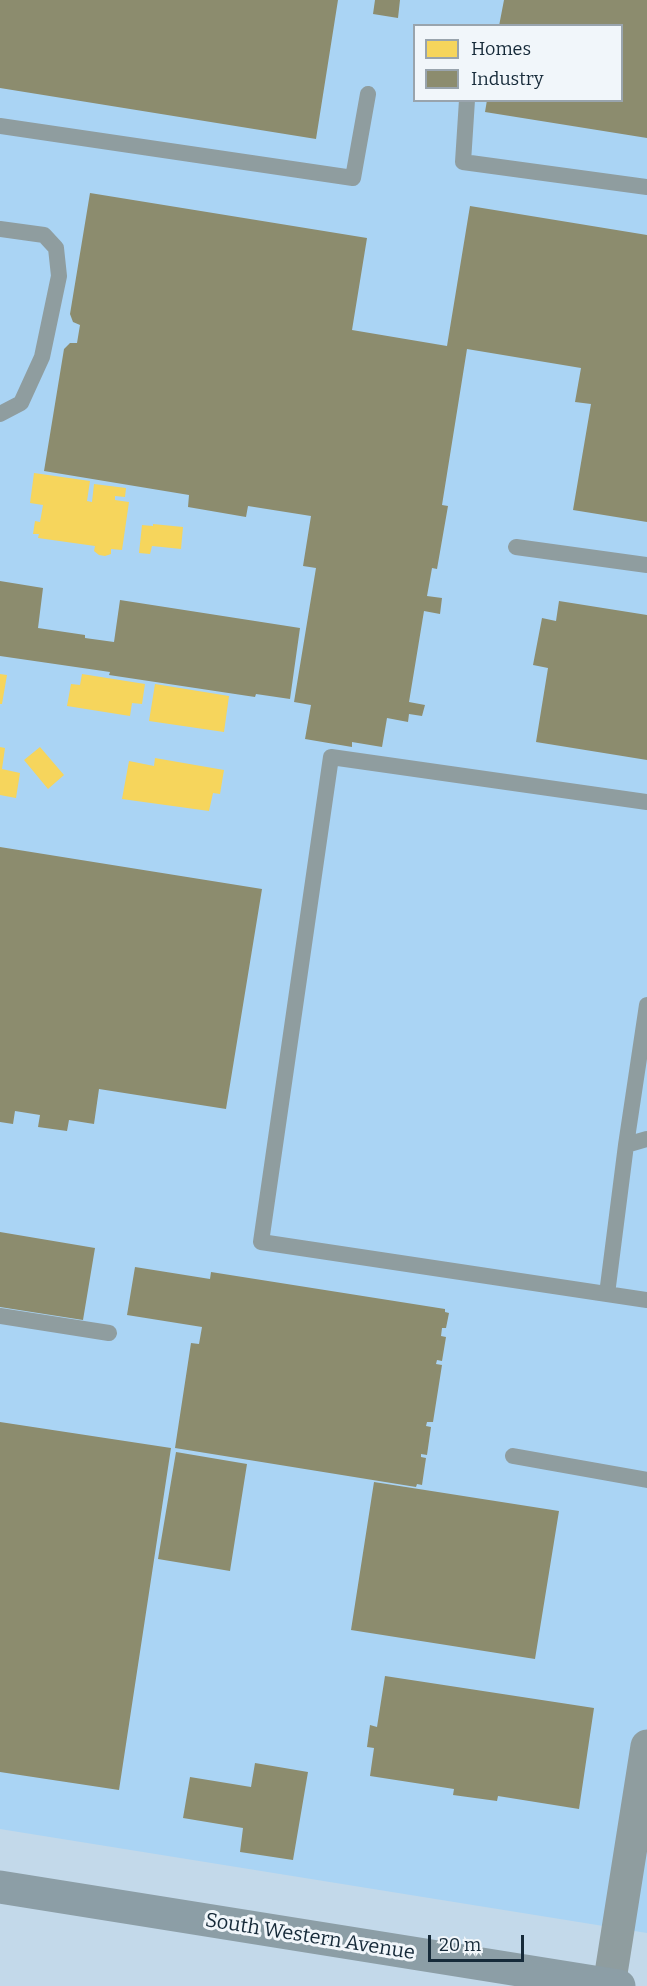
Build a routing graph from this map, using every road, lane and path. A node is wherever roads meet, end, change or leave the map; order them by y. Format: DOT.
graph roads {
  1 [pos="368,94"];
  2 [pos="467,102"];
  3 [pos="0,126"];
  4 [pos="647,187"];
  5 [pos="0,228"];
  6 [pos="0,414"];
  7 [pos="516,547"];
  8 [pos="647,565"];
  9 [pos="647,802"];
  10 [pos="647,1005"];
  11 [pos="647,1139"];
  12 [pos="626,1145"];
  13 [pos="607,1294"];
  14 [pos="647,1300"];
  15 [pos="0,1316"];
  16 [pos="110,1333"];
  17 [pos="513,1456"];
  18 [pos="647,1480"];
  19 [pos="647,1746"];
  20 [pos="0,1887"];
  21 [pos="612,1985"];
  1 -- 3 [label="lane"];
  2 -- 4 [label="lane"];
  5 -- 6 [label="lane"];
  7 -- 8 [label="lane"];
  9 -- 13 [label="lane"];
  10 -- 12 [label="lane"];
  11 -- 12 [label="lane"];
  12 -- 13 [label="lane"];
  13 -- 14 [label="lane"];
  15 -- 16 [label="lane"];
  17 -- 18 [label="lane"];
  19 -- 21 [label="street"];
  20 -- 21 [label="main road, South Western Avenue"];
}
